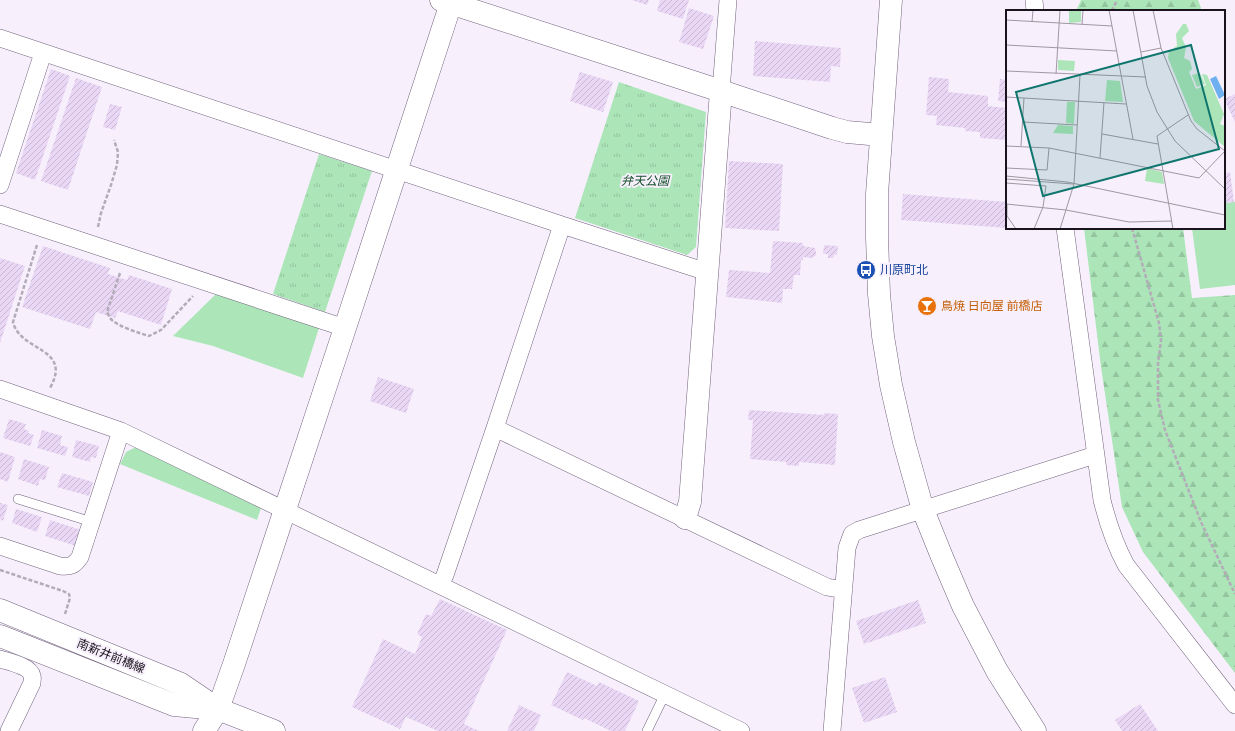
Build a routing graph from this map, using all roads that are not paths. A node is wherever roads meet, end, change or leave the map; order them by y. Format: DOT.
graph roads {
  1 [pos="728,0"];
  2 [pos="891,0"];
  3 [pos="1034,0"];
  4 [pos="446,2"];
  5 [pos="1036,10"];
  6 [pos="0,38"];
  7 [pos="44,52"];
  8 [pos="721,91"];
  9 [pos="880,135"];
  10 [pos="396,169"];
  11 [pos="0,185"];
  12 [pos="0,214"];
  13 [pos="562,225"];
  14 [pos="1065,229"];
  15 [pos="707,272"];
  16 [pos="345,328"];
  17 [pos="0,389"];
  18 [pos="495,428"];
  19 [pos="121,431"];
  20 [pos="1095,455"];
  21 [pos="18,499"];
  22 [pos="285,509"];
  23 [pos="923,510"];
  24 [pos="685,518"];
  25 [pos="92,522"];
  26 [pos="0,546"];
  27 [pos="440,585"];
  28 [pos="844,590"];
  29 [pos="0,610"];
  30 [pos="0,636"];
  31 [pos="0,659"];
  32 [pos="665,694"];
  33 [pos="1235,705"];
  34 [pos="218,709"];
  35 [pos="9,731"];
  36 [pos="204,731"];
  37 [pos="274,731"];
  38 [pos="647,731"];
  39 [pos="741,731"];
  40 [pos="832,731"];
  41 [pos="1035,731"];
  1 -- 8 [label="street"];
  2 -- 9 [label="street"];
  3 -- 5 [label="street"];
  4 -- 8 [label="street"];
  4 -- 10 [label="street"];
  6 -- 7 [label="street"];
  7 -- 10 [label="street"];
  7 -- 11 [label="street"];
  8 -- 9 [label="street"];
  8 -- 15 [label="street"];
  9 -- 23 [label="street"];
  10 -- 13 [label="street"];
  10 -- 16 [label="street"];
  12 -- 16 [label="street"];
  13 -- 15 [label="street"];
  13 -- 18 [label="street"];
  14 -- 20 [label="street"];
  15 -- 24 [label="street"];
  16 -- 22 [label="street"];
  17 -- 19 [label="street"];
  18 -- 24 [label="street"];
  18 -- 27 [label="street"];
  19 -- 22 [label="street"];
  19 -- 25 [label="street"];
  20 -- 23 [label="street"];
  20 -- 33 [label="street"];
  21 -- 25 [label="lane"];
  22 -- 27 [label="street"];
  22 -- 34 [label="street"];
  23 -- 28 [label="street"];
  23 -- 41 [label="street"];
  24 -- 28 [label="street"];
  25 -- 26 [label="street"];
  27 -- 32 [label="street"];
  28 -- 40 [label="street"];
  29 -- 34 [label="street, 南新井前橋線"];
  30 -- 34 [label="street, 南新井前橋線"];
  31 -- 35 [label="street"];
  32 -- 38 [label="lane"];
  32 -- 39 [label="street"];
  34 -- 36 [label="street"];
  34 -- 37 [label="street, 南新井前橋線"];
}
